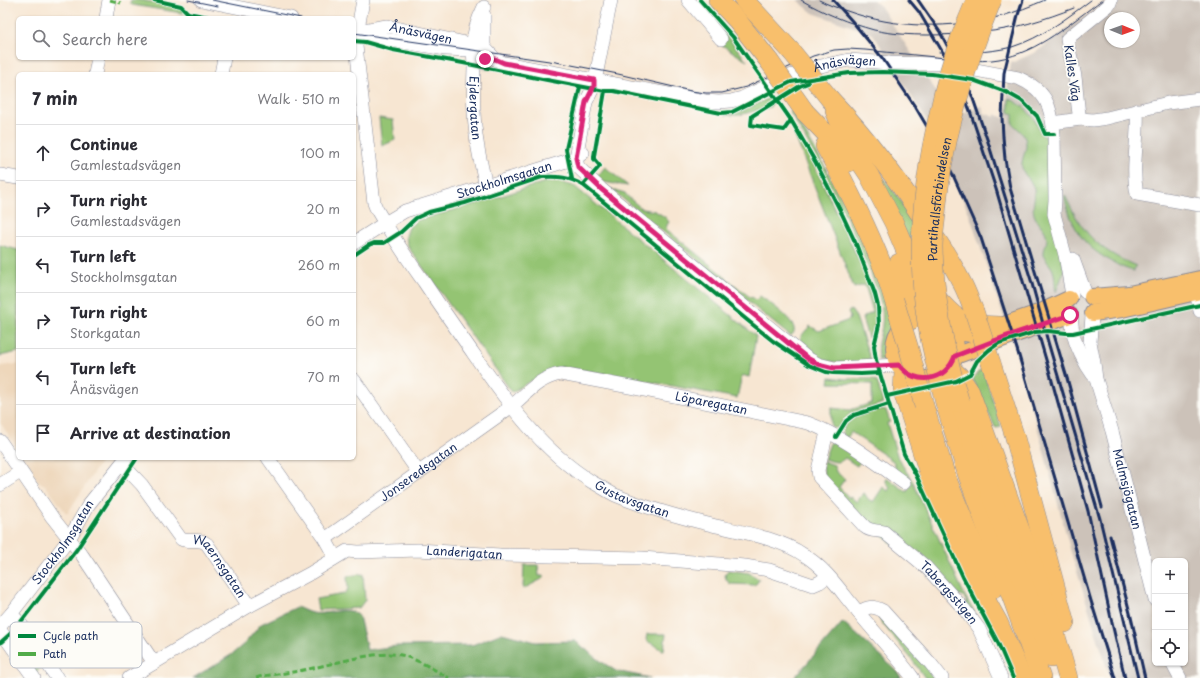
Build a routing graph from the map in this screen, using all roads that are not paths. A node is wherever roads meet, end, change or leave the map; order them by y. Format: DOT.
graph roads {
  1 [pos="109,0"];
  2 [pos="201,0"];
  3 [pos="363,0"];
  4 [pos="611,0"];
  5 [pos="688,0"];
  6 [pos="718,0"];
  7 [pos="744,0"];
  8 [pos="976,0"];
  9 [pos="992,0"];
  10 [pos="1111,0"];
  11 [pos="484,4"];
  12 [pos="106,16"];
  13 [pos="281,16"];
  14 [pos="356,31"];
  15 [pos="721,39"];
  16 [pos="477,47"];
  17 [pos="446,49"];
  18 [pos="495,59"];
  19 [pos="98,60"];
  20 [pos="224,60"];
  21 [pos="474,66"];
  22 [pos="95,72"];
  23 [pos="221,72"];
  24 [pos="594,83"];
  25 [pos="830,99"];
  26 [pos="1200,99"];
  27 [pos="1137,110"];
  28 [pos="806,112"];
  29 [pos="1080,119"];
  30 [pos="1053,123"];
  31 [pos="576,158"];
  32 [pos="0,175"];
  33 [pos="16,178"];
  34 [pos="486,186"];
  35 [pos="1200,205"];
  36 [pos="385,222"];
  37 [pos="356,242"];
  38 [pos="915,273"];
  39 [pos="1199,287"];
  40 [pos="1080,296"];
  41 [pos="1200,311"];
  42 [pos="1093,315"];
  43 [pos="1071,316"];
  44 [pos="911,320"];
  45 [pos="947,326"];
  46 [pos="1001,326"];
  47 [pos="952,362"];
  48 [pos="902,368"];
  49 [pos="1096,379"];
  50 [pos="356,383"];
  51 [pos="953,403"];
  52 [pos="512,406"];
  53 [pos="828,432"];
  54 [pos="0,441"];
  55 [pos="269,460"];
  56 [pos="124,461"];
  57 [pos="20,472"];
  58 [pos="419,473"];
  59 [pos="904,483"];
  60 [pos="0,485"];
  61 [pos="69,539"];
  62 [pos="325,539"];
  63 [pos="335,557"];
  64 [pos="828,576"];
  65 [pos="1153,594"];
  66 [pos="249,606"];
  67 [pos="858,612"];
  68 [pos="11,614"];
  69 [pos="19,622"];
  70 [pos="126,622"];
  71 [pos="0,626"];
  72 [pos="0,630"];
  73 [pos="10,644"];
  74 [pos="142,646"];
  75 [pos="154,664"];
  76 [pos="1174,666"];
  77 [pos="27,668"];
  78 [pos="50,668"];
  79 [pos="34,678"];
  80 [pos="57,678"];
  81 [pos="129,678"];
  82 [pos="913,678"];
  83 [pos="942,678"];
  84 [pos="1001,678"];
  85 [pos="1022,678"];
  86 [pos="1031,678"];
  87 [pos="1041,678"];
  88 [pos="1059,678"];
  89 [pos="1068,678"];
  90 [pos="1080,678"];
  91 [pos="1180,678"];
  1 -- 12 [label="street"];
  2 -- 13 [label="street"];
  3 -- 14 [label="street, Gustavsgatan"];
  4 -- 24 [label="street"];
  5 -- 15 [label="street"];
  6 -- 28 [label="highway, bridge"];
  7 -- 25 [label="highway, bridge"];
  8 -- 51 [label="highway, Partihallsförbindelsen, bridge"];
  9 -- 51 [label="highway, Partihallsförbindelsen, bridge"];
  10 -- 29 [label="street, Kalles Väg"];
  11 -- 16 [label="street, Ejdergatan"];
  14 -- 16 [label="street, Ånäsvägen"];
  14 -- 17 [label="street, Ånäsvägen"];
  14 -- 36 [label="street, Gustavsgatan"];
  16 -- 17 [label="street, Ånäsvägen"];
  16 -- 18 [label="street"];
  16 -- 21 [label="street, Ejdergatan"];
  17 -- 21 [label="street, Ånäsvägen"];
  18 -- 21 [label="street"];
  18 -- 24 [label="street, Ånäsvägen"];
  19 -- 22 [label="street"];
  20 -- 23 [label="street"];
  21 -- 34 [label="street, Ejdergatan"];
  24 -- 30 [label="street, Ånäsvägen"];
  24 -- 31 [label="street"];
  25 -- 38 [label="highway"];
  25 -- 90 [label="highway, bridge"];
  26 -- 27 [label="street, Kalles Väg"];
  27 -- 29 [label="street, Kalles Väg"];
  27 -- 35 [label="street"];
  28 -- 44 [label="highway"];
  28 -- 86 [label="highway, bridge"];
  29 -- 30 [label="street, Kalles Väg"];
  30 -- 40 [label="street, Ånäsvägen"];
  31 -- 34 [label="street, Stockholmsgatan"];
  31 -- 48 [label="street"];
  32 -- 33 [label="street"];
  34 -- 36 [label="street, Stockholmsgatan"];
  36 -- 37 [label="street, Stockholmsgatan"];
  36 -- 52 [label="street, Gustavsgatan"];
  38 -- 45 [label="highway"];
  38 -- 46 [label="highway"];
  39 -- 40 [label="main road"];
  39 -- 41 [label="street"];
  39 -- 42 [label="main road"];
  40 -- 42 [label="main road"];
  40 -- 43 [label="main road"];
  40 -- 46 [label="main road"];
  42 -- 43 [label="main road"];
  42 -- 49 [label="street, Malmsjögatan"];
  43 -- 47 [label="main road"];
  43 -- 49 [label="street, Malmsjögatan"];
  44 -- 45 [label="main road"];
  44 -- 48 [label="main road"];
  45 -- 46 [label="main road"];
  45 -- 47 [label="main road"];
  47 -- 48 [label="main road"];
  47 -- 89 [label="highway"];
  48 -- 85 [label="highway"];
  49 -- 65 [label="street, Malmsjögatan"];
  50 -- 58 [label="street"];
  51 -- 87 [label="highway"];
  51 -- 88 [label="highway"];
  52 -- 53 [label="street, Löparegatan"];
  52 -- 58 [label="street, Jonseredsgatan"];
  52 -- 64 [label="street, Gustavsgatan"];
  53 -- 59 [label="street, Löparegatan"];
  53 -- 84 [label="street, Tabergsstigen"];
  54 -- 57 [label="street"];
  55 -- 62 [label="street"];
  56 -- 61 [label="street, Stockholmsgatan"];
  56 -- 66 [label="street, Waernsgatan"];
  57 -- 60 [label="street"];
  57 -- 61 [label="street"];
  58 -- 62 [label="street, Jonseredsgatan"];
  61 -- 68 [label="street, Stockholmsgatan"];
  61 -- 70 [label="street"];
  62 -- 63 [label="street"];
  63 -- 64 [label="street, Landerigatan"];
  63 -- 66 [label="street, Landerigatan"];
  64 -- 67 [label="street, Gustavsgatan"];
  66 -- 75 [label="street, Landerigatan"];
  67 -- 82 [label="street, Gustavsgatan"];
  67 -- 83 [label="street"];
  68 -- 69 [label="street"];
  68 -- 71 [label="street, Stockholmsgatan"];
  72 -- 73 [label="street"];
  74 -- 75 [label="street"];
  75 -- 81 [label="street, Landerigatan"];
  76 -- 91 [label="street"];
  77 -- 79 [label="street"];
  78 -- 80 [label="street"];
}
